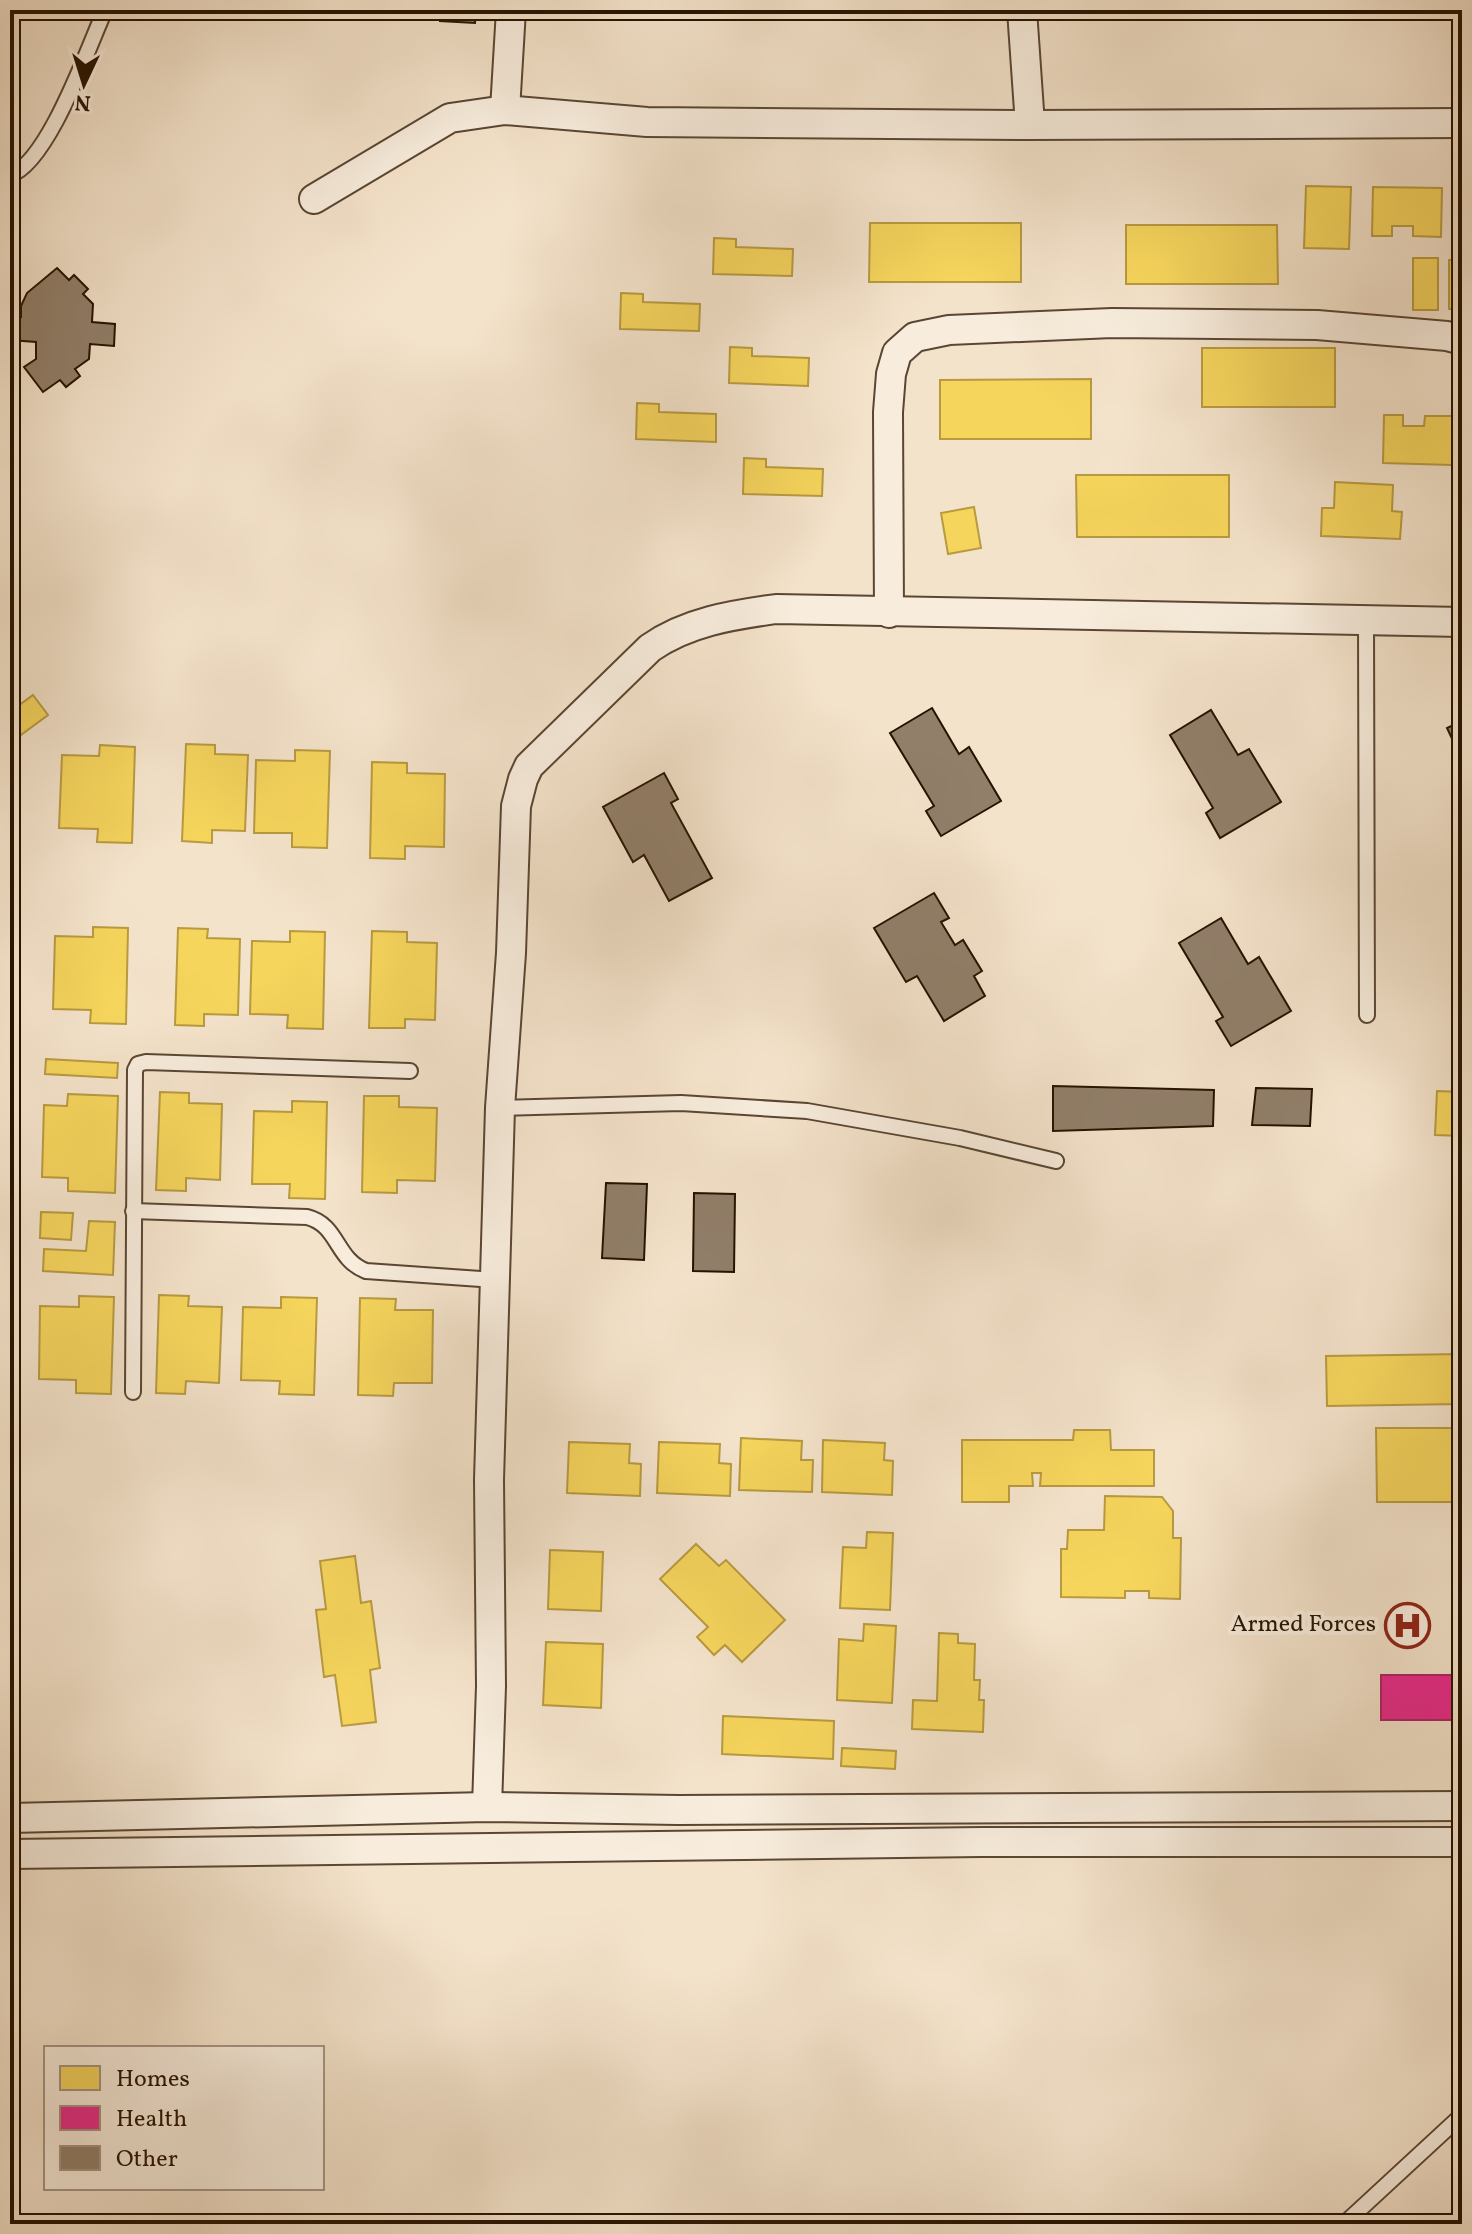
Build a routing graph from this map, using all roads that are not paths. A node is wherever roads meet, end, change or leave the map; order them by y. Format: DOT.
graph roads {
  1 [pos="105,10"];
  2 [pos="511,10"];
  3 [pos="1022,10"];
  4 [pos="505,110"];
  5 [pos="1462,123"];
  6 [pos="1030,125"];
  7 [pos="10,175"];
  8 [pos="314,199"];
  9 [pos="1462,340"];
  10 [pos="889,613"];
  11 [pos="1366,622"];
  12 [pos="1462,622"];
  13 [pos="1367,1015"];
  14 [pos="410,1071"];
  15 [pos="500,1108"];
  16 [pos="1056,1161"];
  17 [pos="133,1211"];
  18 [pos="495,1280"];
  19 [pos="133,1392"];
  20 [pos="1462,1806"];
  21 [pos="487,1807"];
  22 [pos="10,1818"];
  23 [pos="1462,1842"];
  24 [pos="10,1854"];
  25 [pos="1462,2115"];
  26 [pos="1344,2224"];
  1 -- 7 [label="lane"];
  2 -- 4 [label="street"];
  3 -- 6 [label="street"];
  4 -- 6 [label="street"];
  4 -- 8 [label="street"];
  5 -- 6 [label="street"];
  9 -- 10 [label="street"];
  10 -- 11 [label="street"];
  10 -- 15 [label="street"];
  11 -- 12 [label="street"];
  11 -- 13 [label="lane"];
  14 -- 17 [label="lane"];
  15 -- 16 [label="lane"];
  15 -- 18 [label="street"];
  17 -- 18 [label="lane"];
  17 -- 19 [label="lane"];
  18 -- 21 [label="street"];
  20 -- 21 [label="street"];
  21 -- 22 [label="street"];
  23 -- 24 [label="street"];
  25 -- 26 [label="lane"];
}
